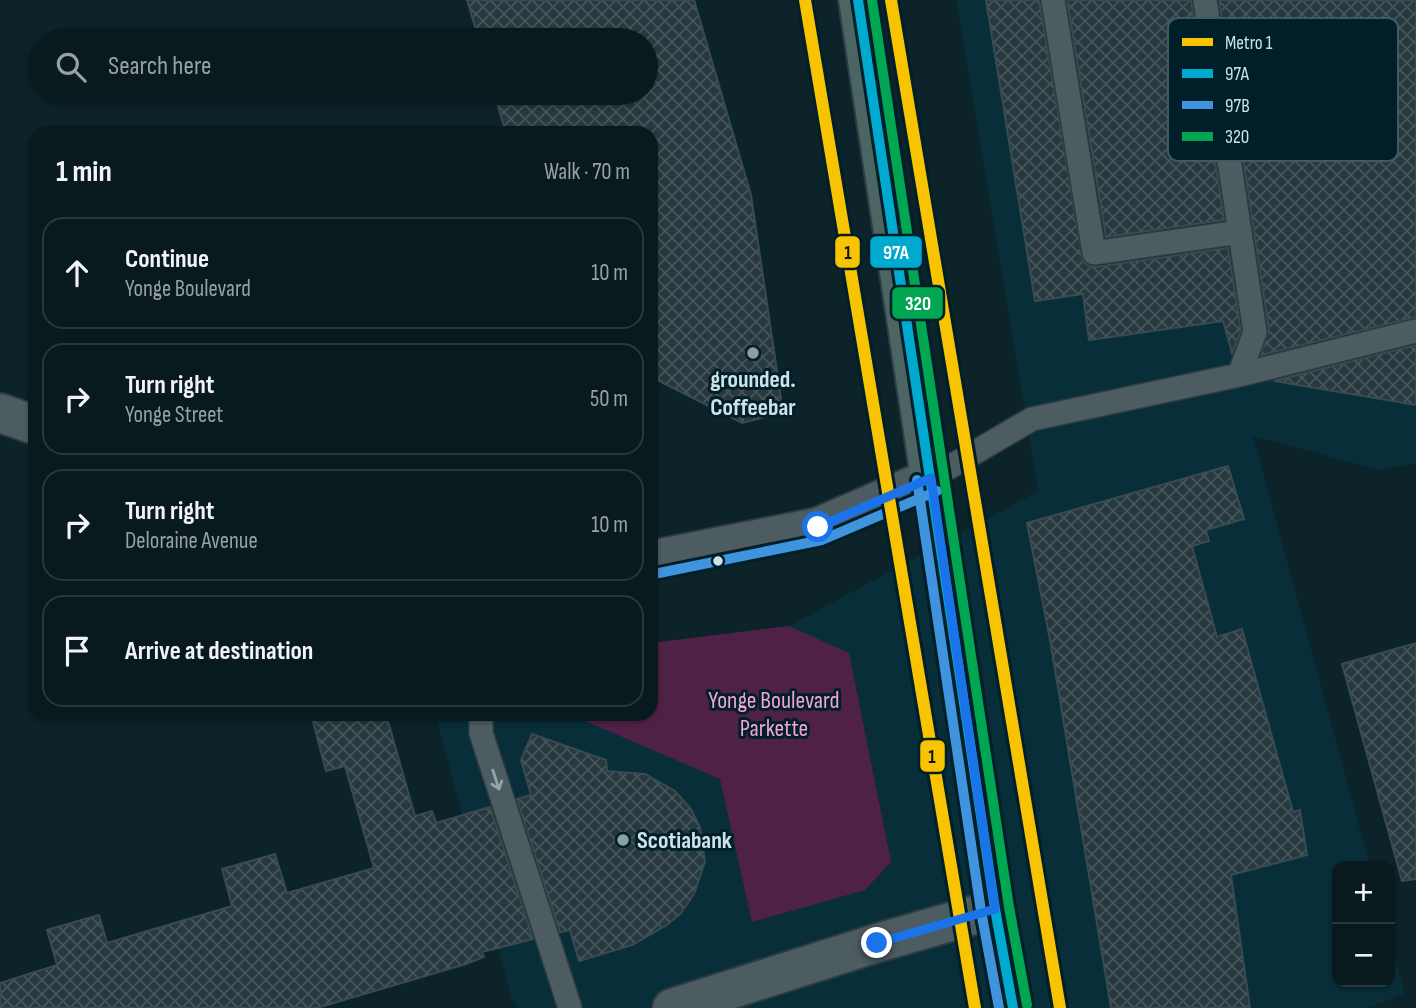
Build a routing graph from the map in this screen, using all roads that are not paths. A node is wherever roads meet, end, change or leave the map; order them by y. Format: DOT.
graph roads {
  1 [pos="858,0"];
  2 [pos="1053,0"];
  3 [pos="1205,0"];
  4 [pos="1208,18"];
  5 [pos="1229,161"];
  6 [pos="1240,232"];
  7 [pos="1416,331"];
  8 [pos="1239,375"];
  9 [pos="0,414"];
  10 [pos="28,423"];
  11 [pos="931,478"];
  12 [pos="658,559"];
  13 [pos="481,721"];
  14 [pos="995,909"];
  15 [pos="570,1008"];
  16 [pos="672,1008"];
  17 [pos="1013,1008"];
  1 -- 11 [label="main road"];
  2 -- 6 [label="lane"];
  3 -- 4 [label="lane"];
  5 -- 6 [label="lane"];
  6 -- 8 [label="lane"];
  7 -- 8 [label="lane"];
  8 -- 11 [label="lane"];
  9 -- 10 [label="street"];
  11 -- 12 [label="street"];
  11 -- 14 [label="main road"];
  13 -- 15 [label="lane, one-way"];
  14 -- 16 [label="street"];
  14 -- 17 [label="main road"];
}
